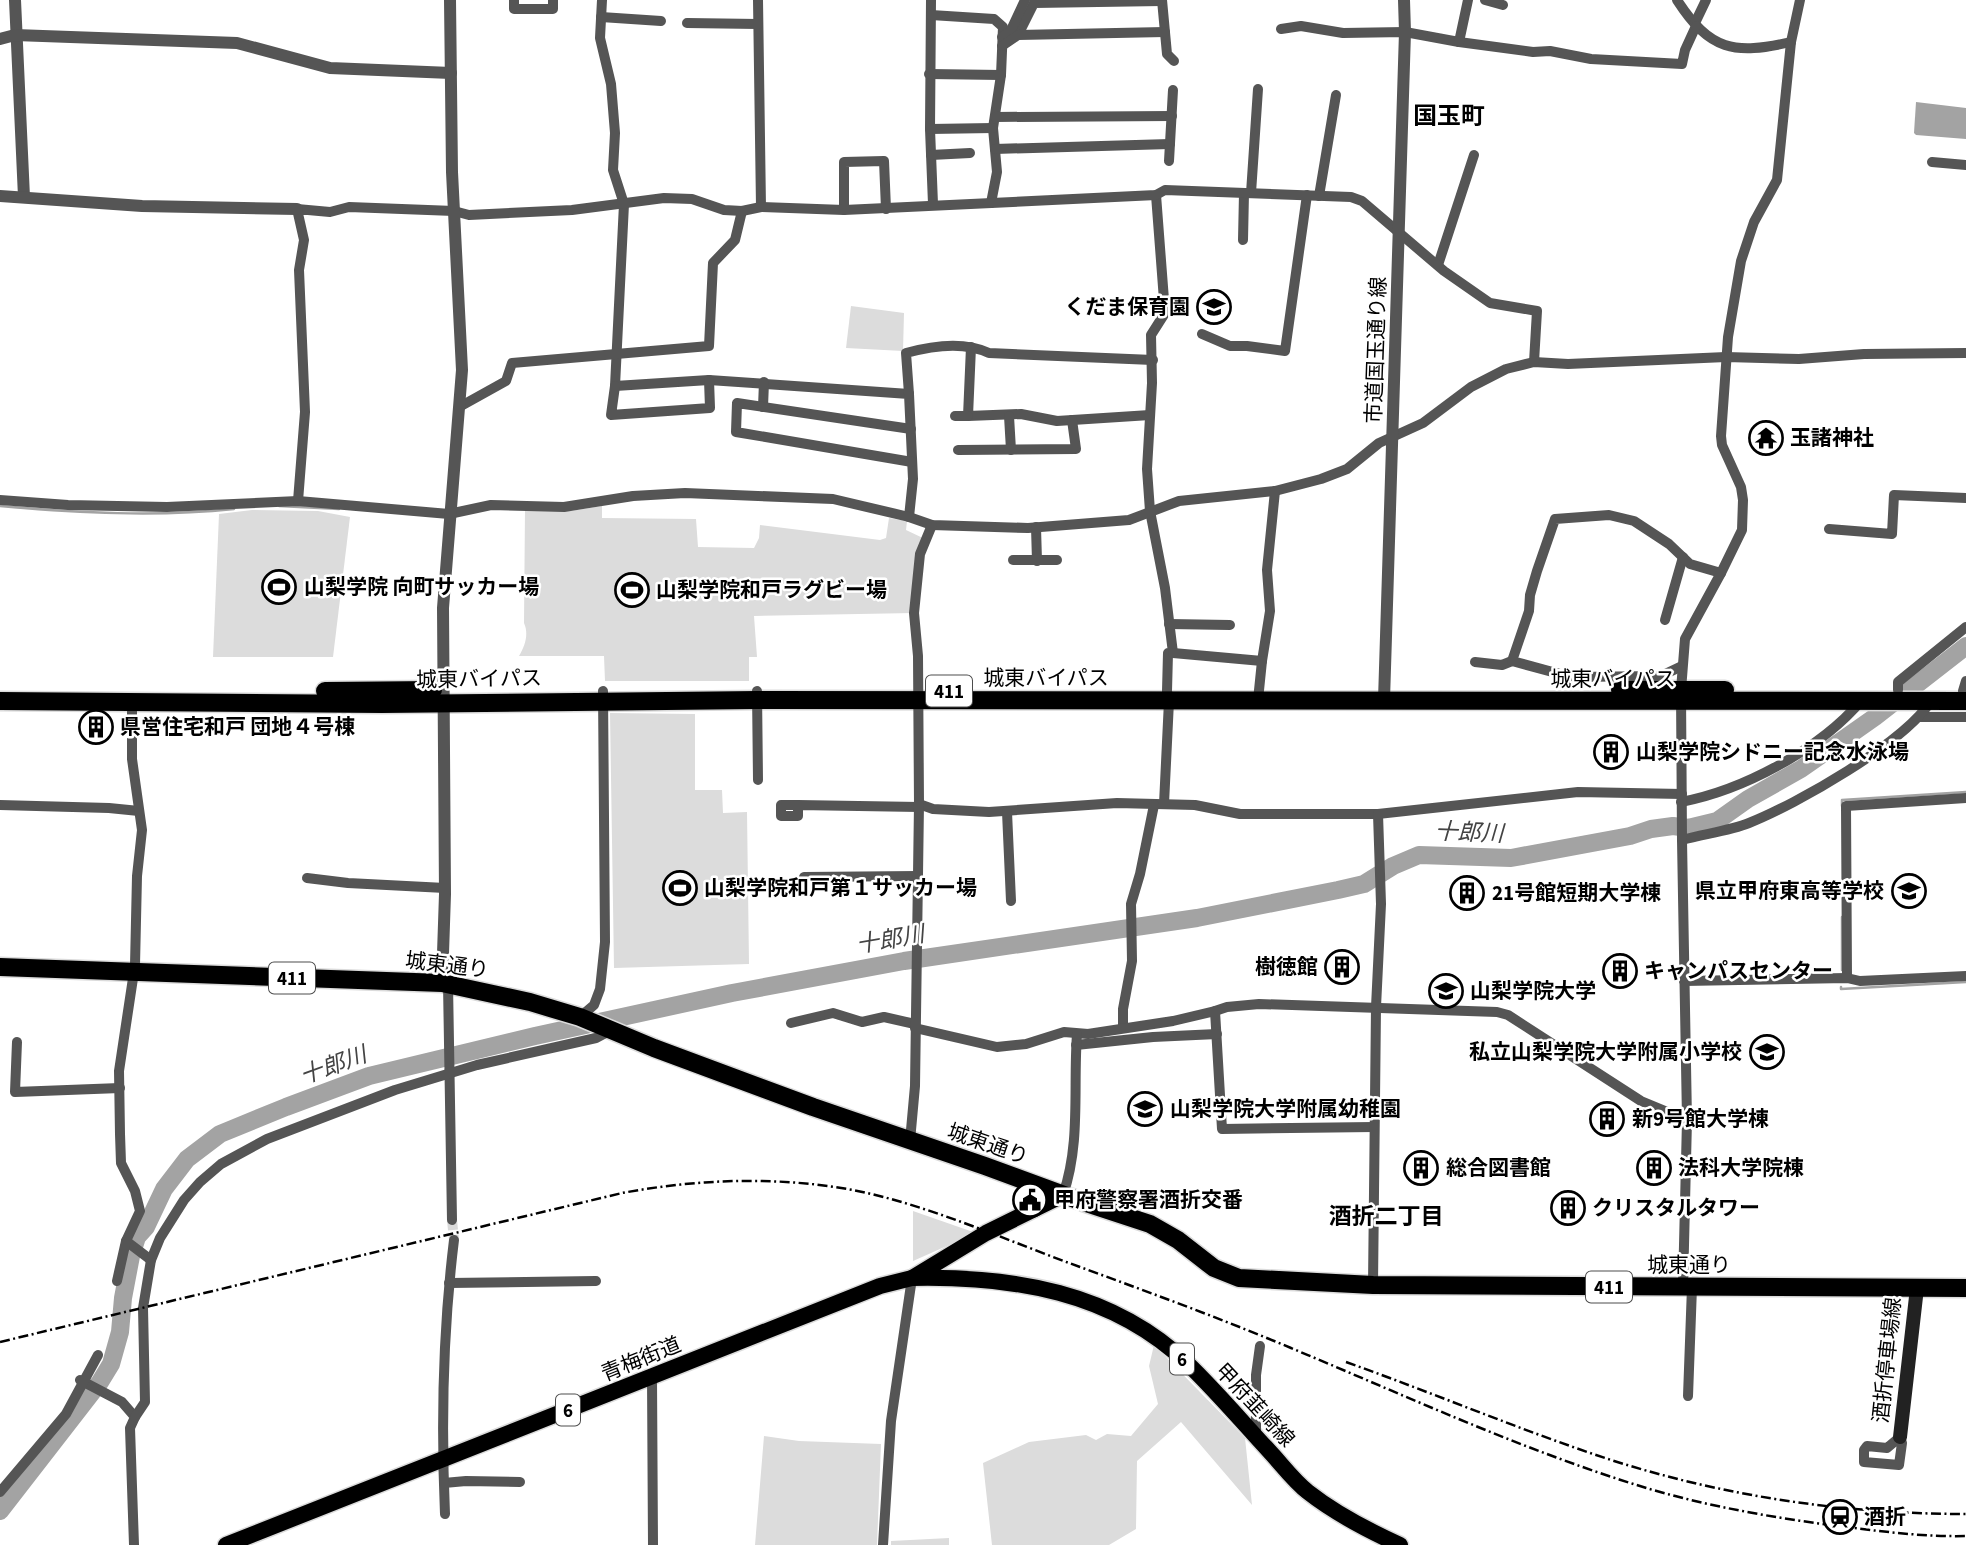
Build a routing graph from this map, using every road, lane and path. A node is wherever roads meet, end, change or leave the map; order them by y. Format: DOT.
graph roads {
  1 [pos="15,0"];
  2 [pos="450,0"];
  3 [pos="514,0"];
  4 [pos="553,0"];
  5 [pos="603,0"];
  6 [pos="758,0"];
  7 [pos="931,0"];
  8 [pos="1404,0"];
  9 [pos="1468,0"];
  10 [pos="1485,0"];
  11 [pos="1676,0"];
  12 [pos="1706,0"];
  13 [pos="1800,0"];
  14 [pos="1032,1"];
  15 [pos="1162,1"];
  16 [pos="1503,5"];
  17 [pos="930,15"];
  18 [pos="601,17"];
  19 [pos="661,21"];
  20 [pos="687,23"];
  21 [pos="758,24"];
  22 [pos="1695,24"];
  23 [pos="1281,29"];
  24 [pos="1164,32"];
  25 [pos="1405,32"];
  26 [pos="1018,35"];
  27 [pos="15,36"];
  28 [pos="0,39"];
  29 [pos="1002,42"];
  30 [pos="1460,42"];
  31 [pos="1791,43"];
  32 [pos="1174,61"];
  33 [pos="451,73"];
  34 [pos="929,74"];
  35 [pos="1001,75"];
  36 [pos="1258,89"];
  37 [pos="1173,90"];
  38 [pos="1336,95"];
  39 [pos="1172,116"];
  40 [pos="994,122"];
  41 [pos="930,129"];
  42 [pos="1170,144"];
  43 [pos="995,149"];
  44 [pos="970,153"];
  45 [pos="931,155"];
  46 [pos="1474,155"];
  47 [pos="1169,161"];
  48 [pos="1932,162"];
  49 [pos="1966,165"];
  50 [pos="1247,193"];
  51 [pos="1156,195"];
  52 [pos="1307,195"];
  53 [pos="0,196"];
  54 [pos="1319,196"];
  55 [pos="24,197"];
  56 [pos="991,203"];
  57 [pos="624,204"];
  58 [pos="933,204"];
  59 [pos="761,207"];
  60 [pos="297,209"];
  61 [pos="886,209"];
  62 [pos="844,210"];
  63 [pos="454,211"];
  64 [pos="742,211"];
  65 [pos="1399,232"];
  66 [pos="1243,240"];
  67 [pos="1438,265"];
  68 [pos="1202,334"];
  69 [pos="971,348"];
  70 [pos="1966,353"];
  71 [pos="615,356"];
  72 [pos="1726,357"];
  73 [pos="1153,360"];
  74 [pos="1534,362"];
  75 [pos="709,380"];
  76 [pos="764,382"];
  77 [pos="615,386"];
  78 [pos="909,394"];
  79 [pos="461,406"];
  80 [pos="763,407"];
  81 [pos="968,415"];
  82 [pos="1150,415"];
  83 [pos="955,416"];
  84 [pos="1009,416"];
  85 [pos="1072,420"];
  86 [pos="911,429"];
  87 [pos="1392,438"];
  88 [pos="958,450"];
  89 [pos="1011,450"];
  90 [pos="912,462"];
  91 [pos="1275,491"];
  92 [pos="1966,498"];
  93 [pos="0,500"];
  94 [pos="298,501"];
  95 [pos="1150,511"];
  96 [pos="449,514"];
  97 [pos="909,517"];
  98 [pos="933,525"];
  99 [pos="1037,527"];
  100 [pos="1829,529"];
  101 [pos="1683,557"];
  102 [pos="1013,560"];
  103 [pos="1057,560"];
  104 [pos="1038,561"];
  105 [pos="1721,573"];
  106 [pos="1665,620"];
  107 [pos="1169,624"];
  108 [pos="1230,625"];
  109 [pos="1966,627"];
  110 [pos="1173,653"];
  111 [pos="1262,661"];
  112 [pos="1511,661"];
  113 [pos="1475,662"];
  114 [pos="1682,666"];
  115 [pos="1898,690"];
  116 [pos="1965,691"];
  117 [pos="0,692"];
  118 [pos="1384,695"];
  119 [pos="443,696"];
  120 [pos="603,696"];
  121 [pos="757,696"];
  122 [pos="919,696"];
  123 [pos="1168,696"];
  124 [pos="1258,696"];
  125 [pos="1681,696"];
  126 [pos="0,701"];
  127 [pos="132,701"];
  128 [pos="1868,701"];
  129 [pos="1929,703"];
  130 [pos="1966,717"];
  131 [pos="758,780"];
  132 [pos="1966,798"];
  133 [pos="1682,802"];
  134 [pos="1159,804"];
  135 [pos="0,805"];
  136 [pos="798,805"];
  137 [pos="919,806"];
  138 [pos="139,811"];
  139 [pos="1007,812"];
  140 [pos="1378,814"];
  141 [pos="1682,840"];
  142 [pos="918,876"];
  143 [pos="804,877"];
  144 [pos="307,878"];
  145 [pos="445,888"];
  146 [pos="1012,901"];
  147 [pos="0,967"];
  148 [pos="134,972"];
  149 [pos="1966,976"];
  150 [pos="1847,978"];
  151 [pos="1684,981"];
  152 [pos="445,984"];
  153 [pos="1376,1007"];
  154 [pos="1215,1011"];
  155 [pos="580,1017"];
  156 [pos="791,1023"];
  157 [pos="915,1026"];
  158 [pos="1123,1027"];
  159 [pos="611,1030"];
  160 [pos="1217,1034"];
  161 [pos="1076,1039"];
  162 [pos="17,1042"];
  163 [pos="449,1073"];
  164 [pos="120,1088"];
  165 [pos="1687,1120"];
  166 [pos="1374,1127"];
  167 [pos="910,1140"];
  168 [pos="1063,1195"];
  169 [pos="452,1220"];
  170 [pos="454,1240"];
  171 [pos="127,1241"];
  172 [pos="150,1259"];
  173 [pos="912,1278"];
  174 [pos="117,1281"];
  175 [pos="596,1281"];
  176 [pos="449,1283"];
  177 [pos="1373,1285"];
  178 [pos="1688,1287"];
  179 [pos="1917,1288"];
  180 [pos="1966,1288"];
  181 [pos="1260,1346"];
  182 [pos="98,1355"];
  183 [pos="652,1378"];
  184 [pos="84,1383"];
  185 [pos="1688,1396"];
  186 [pos="135,1418"];
  187 [pos="1255,1436"];
  188 [pos="1900,1437"];
  189 [pos="445,1458"];
  190 [pos="520,1482"];
  191 [pos="444,1483"];
  192 [pos="0,1492"];
  193 [pos="445,1514"];
  194 [pos="134,1545"];
  195 [pos="226,1545"];
  196 [pos="653,1545"];
  197 [pos="883,1545"];
  198 [pos="1400,1545"];
  1 -- 27 [label="street"];
  2 -- 33 [label="street"];
  3 -- 4 [label="street"];
  5 -- 18 [label="street"];
  6 -- 21 [label="street"];
  7 -- 17 [label="street"];
  8 -- 25 [label="street, 市道国玉通り線"];
  9 -- 30 [label="street"];
  10 -- 16 [label="street"];
  11 -- 22 [label="street"];
  12 -- 22 [label="street"];
  13 -- 31 [label="street"];
  14 -- 15 [label="street"];
  14 -- 26 [label="street"];
  14 -- 29 [label="street"];
  15 -- 24 [label="street"];
  17 -- 29 [label="street"];
  17 -- 34 [label="street"];
  18 -- 19 [label="street"];
  18 -- 57 [label="street"];
  20 -- 21 [label="street"];
  21 -- 59 [label="street"];
  22 -- 30 [label="street"];
  22 -- 31 [label="street"];
  23 -- 25 [label="street"];
  24 -- 26 [label="street"];
  24 -- 32 [label="street"];
  25 -- 30 [label="street"];
  25 -- 65 [label="street, 市道国玉通り線"];
  26 -- 29 [label="street"];
  27 -- 28 [label="street"];
  27 -- 33 [label="street"];
  27 -- 55 [label="street"];
  29 -- 35 [label="street"];
  31 -- 72 [label="street"];
  33 -- 63 [label="street"];
  34 -- 35 [label="street"];
  34 -- 41 [label="street"];
  35 -- 40 [label="street"];
  36 -- 50 [label="street"];
  37 -- 39 [label="street"];
  38 -- 54 [label="street"];
  39 -- 40 [label="street"];
  39 -- 42 [label="street"];
  40 -- 41 [label="street"];
  40 -- 43 [label="street"];
  41 -- 45 [label="street"];
  42 -- 43 [label="street"];
  42 -- 47 [label="street"];
  43 -- 56 [label="street"];
  44 -- 45 [label="street"];
  45 -- 58 [label="street"];
  46 -- 67 [label="street"];
  48 -- 49 [label="street"];
  50 -- 51 [label="street"];
  50 -- 52 [label="street"];
  50 -- 66 [label="street"];
  51 -- 56 [label="street"];
  51 -- 73 [label="street"];
  52 -- 54 [label="street"];
  52 -- 68 [label="street"];
  53 -- 55 [label="street"];
  54 -- 65 [label="street"];
  55 -- 60 [label="street"];
  56 -- 58 [label="street"];
  57 -- 63 [label="street"];
  57 -- 64 [label="street"];
  57 -- 71 [label="street"];
  58 -- 61 [label="street"];
  59 -- 62 [label="street"];
  59 -- 64 [label="street"];
  60 -- 63 [label="street"];
  60 -- 94 [label="street"];
  61 -- 62 [label="street"];
  61 -- 62 [label="street"];
  63 -- 79 [label="street"];
  64 -- 71 [label="street"];
  65 -- 67 [label="street"];
  65 -- 87 [label="street, 市道国玉通り線"];
  67 -- 74 [label="street"];
  69 -- 73 [label="street"];
  69 -- 78 [label="street"];
  69 -- 81 [label="street"];
  70 -- 72 [label="street"];
  71 -- 77 [label="street"];
  71 -- 79 [label="street"];
  72 -- 74 [label="street"];
  72 -- 105 [label="street"];
  73 -- 82 [label="street"];
  74 -- 87 [label="street"];
  75 -- 76 [label="street"];
  75 -- 77 [label="street"];
  75 -- 77 [label="street"];
  76 -- 78 [label="street"];
  76 -- 80 [label="street"];
  78 -- 86 [label="street"];
  79 -- 96 [label="street"];
  80 -- 86 [label="street"];
  80 -- 90 [label="street"];
  81 -- 83 [label="street"];
  81 -- 84 [label="street"];
  82 -- 85 [label="street"];
  82 -- 95 [label="street"];
  84 -- 85 [label="street"];
  84 -- 89 [label="street"];
  85 -- 89 [label="street"];
  86 -- 90 [label="street"];
  87 -- 91 [label="street"];
  87 -- 118 [label="street, 市道国玉通り線"];
  88 -- 89 [label="street"];
  90 -- 97 [label="street"];
  91 -- 95 [label="street"];
  91 -- 111 [label="street"];
  92 -- 100 [label="street"];
  93 -- 94 [label="street"];
  94 -- 96 [label="street"];
  95 -- 99 [label="street"];
  95 -- 107 [label="street"];
  96 -- 97 [label="street"];
  96 -- 119 [label="street"];
  97 -- 98 [label="street"];
  98 -- 99 [label="street"];
  98 -- 122 [label="street"];
  99 -- 104 [label="street"];
  101 -- 105 [label="street"];
  101 -- 106 [label="street"];
  101 -- 112 [label="street"];
  102 -- 104 [label="street"];
  103 -- 104 [label="street"];
  105 -- 114 [label="street"];
  107 -- 108 [label="street"];
  107 -- 110 [label="street"];
  109 -- 115 [label="street"];
  110 -- 111 [label="street"];
  110 -- 123 [label="street"];
  111 -- 124 [label="street"];
  112 -- 113 [label="street"];
  112 -- 114 [label="street"];
  114 -- 125 [label="street"];
  115 -- 125 [label="highway, 城東バイパス / 411"];
  115 -- 129 [label="highway, 城東バイパス / 411"];
  116 -- 129 [label="highway, 城東バイパス / 411"];
  117 -- 119 [label="highway, 城東バイパス / 411"];
  118 -- 124 [label="highway, 城東バイパス / 411"];
  118 -- 125 [label="highway, 城東バイパス / 411"];
  119 -- 120 [label="highway, 城東バイパス / 411"];
  119 -- 127 [label="highway, 城東バイパス / 411"];
  119 -- 145 [label="street"];
  120 -- 121 [label="highway, 城東バイパス / 411"];
  120 -- 155 [label="street"];
  121 -- 122 [label="highway, 城東バイパス / 411"];
  121 -- 131 [label="street"];
  122 -- 123 [label="highway, 城東バイパス / 411"];
  122 -- 137 [label="street"];
  123 -- 124 [label="highway, 城東バイパス / 411"];
  123 -- 134 [label="street"];
  125 -- 128 [label="highway, 城東バイパス / 411"];
  125 -- 133 [label="street"];
  126 -- 127 [label="highway, 城東バイパス / 411"];
  127 -- 138 [label="street"];
  128 -- 129 [label="highway, 城東バイパス / 411"];
  128 -- 133 [label="street"];
  129 -- 130 [label="street"];
  129 -- 141 [label="street"];
  132 -- 150 [label="street"];
  133 -- 140 [label="street"];
  133 -- 141 [label="street"];
  134 -- 139 [label="street"];
  134 -- 140 [label="street"];
  134 -- 158 [label="street"];
  135 -- 138 [label="street"];
  136 -- 137 [label="street"];
  137 -- 139 [label="street"];
  137 -- 142 [label="street"];
  138 -- 148 [label="street"];
  139 -- 146 [label="street"];
  140 -- 153 [label="street"];
  141 -- 151 [label="street"];
  142 -- 143 [label="street"];
  142 -- 157 [label="street"];
  144 -- 145 [label="street"];
  145 -- 152 [label="street"];
  147 -- 148 [label="highway, 城東通り / 411"];
  148 -- 152 [label="highway, 城東通り / 411"];
  148 -- 164 [label="street"];
  149 -- 150 [label="street"];
  150 -- 151 [label="street"];
  151 -- 165 [label="street"];
  152 -- 155 [label="highway, 城東通り / 411"];
  152 -- 163 [label="street"];
  153 -- 154 [label="street"];
  153 -- 165 [label="street"];
  153 -- 166 [label="street"];
  154 -- 158 [label="street"];
  154 -- 160 [label="street"];
  155 -- 159 [label="highway, 城東通り / 411"];
  156 -- 157 [label="street"];
  157 -- 161 [label="street"];
  157 -- 167 [label="street"];
  158 -- 161 [label="street"];
  159 -- 163 [label="street"];
  159 -- 167 [label="highway, 城東通り / 411"];
  160 -- 161 [label="street"];
  160 -- 166 [label="street"];
  161 -- 168 [label="street"];
  162 -- 164 [label="street"];
  163 -- 169 [label="street"];
  163 -- 172 [label="street"];
  164 -- 171 [label="street"];
  165 -- 178 [label="street"];
  166 -- 177 [label="street"];
  167 -- 168 [label="highway, 城東通り / 411"];
  168 -- 173 [label="main road, 青梅街道 / 6"];
  168 -- 177 [label="highway, 城東通り / 411"];
  170 -- 176 [label="street"];
  171 -- 172 [label="street"];
  171 -- 174 [label="street"];
  172 -- 186 [label="street"];
  173 -- 183 [label="main road, 青梅街道 / 6"];
  173 -- 187 [label="main road, 甲府韮崎線 / 6"];
  173 -- 197 [label="street"];
  175 -- 176 [label="street"];
  176 -- 189 [label="street"];
  177 -- 178 [label="highway, 城東通り / 411"];
  178 -- 179 [label="highway, 城東通り / 411"];
  178 -- 185 [label="street"];
  179 -- 180 [label="highway, 城東通り / 411"];
  179 -- 188 [label="main road, 酒折停車場線"];
  181 -- 187 [label="street"];
  182 -- 184 [label="street"];
  183 -- 189 [label="main road, 青梅街道 / 6"];
  183 -- 196 [label="street"];
  184 -- 186 [label="street"];
  184 -- 192 [label="street"];
  186 -- 194 [label="street"];
  187 -- 198 [label="main road, 甲府韮崎線 / 6"];
  189 -- 191 [label="street"];
  189 -- 195 [label="main road, 青梅街道 / 6"];
  190 -- 191 [label="street"];
  191 -- 193 [label="street"];
}
